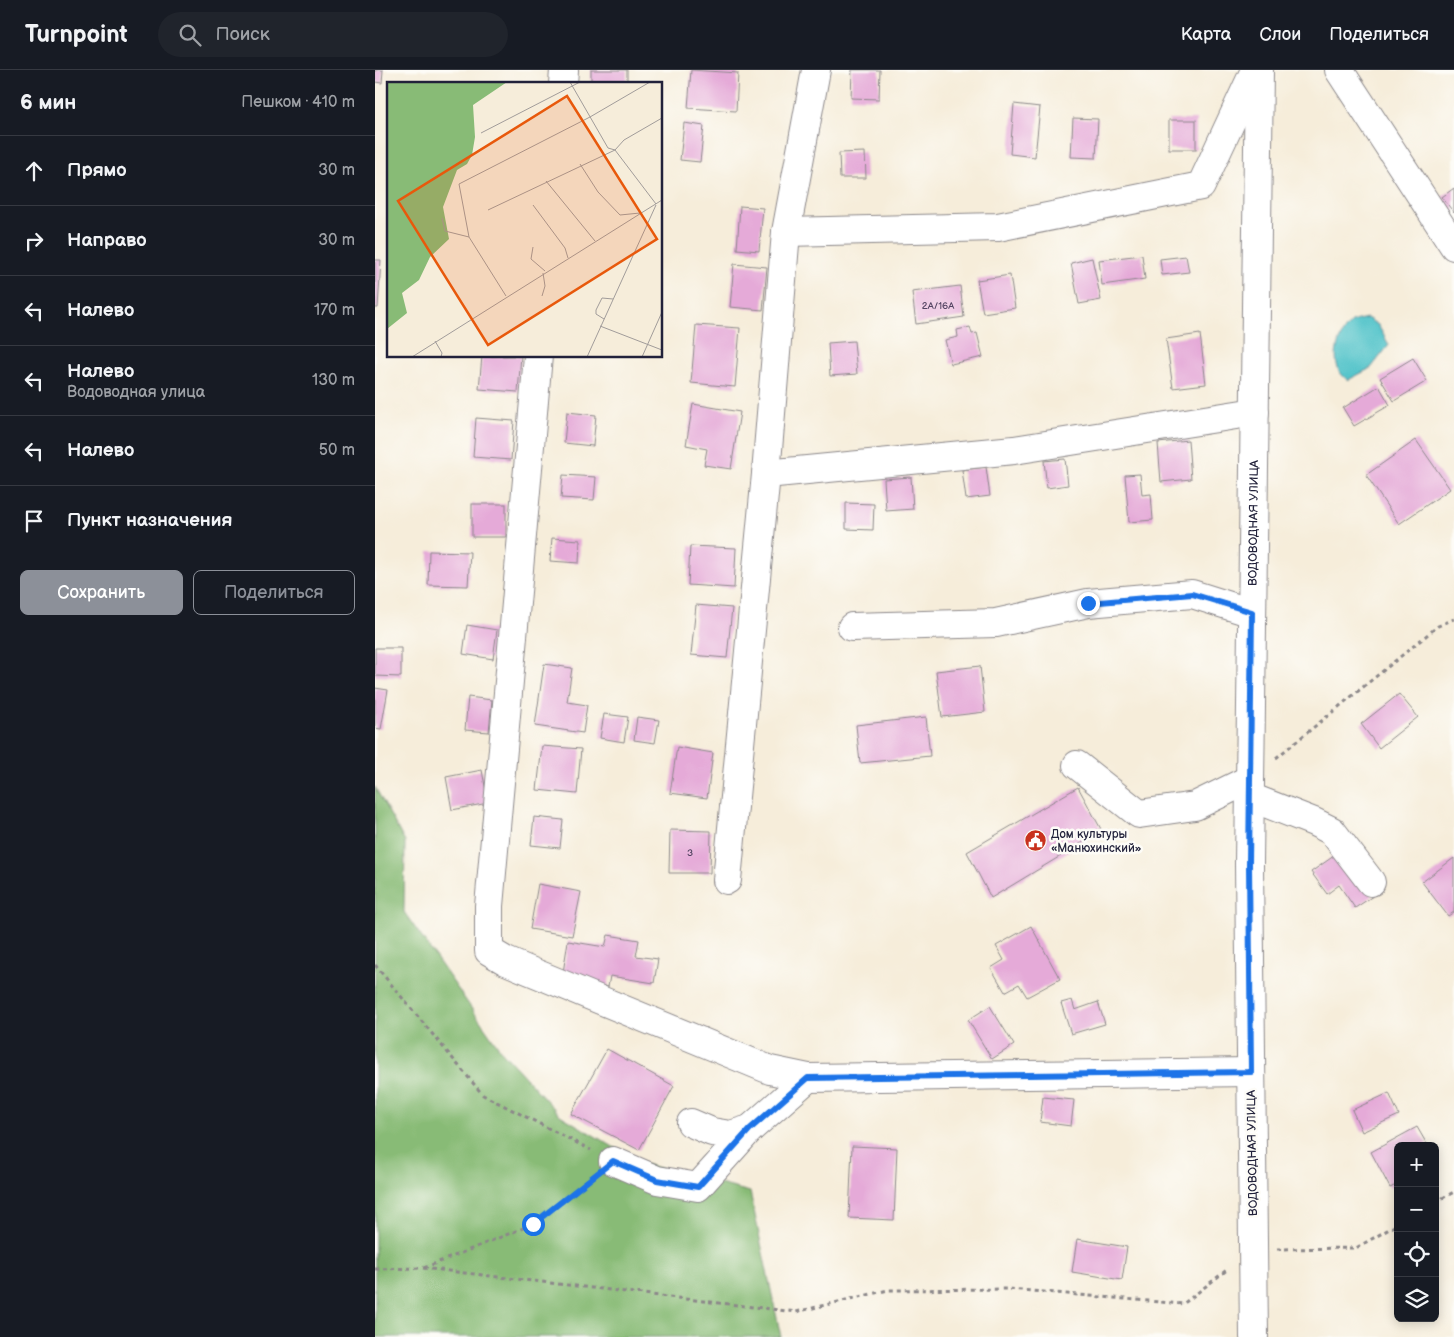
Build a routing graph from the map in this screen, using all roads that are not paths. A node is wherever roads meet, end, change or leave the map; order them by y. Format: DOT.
graph roads {
  1 [pos="816,70"];
  2 [pos="1255,70"];
  3 [pos="1259,70"];
  4 [pos="1339,70"];
  5 [pos="786,232"];
  6 [pos="1454,246"];
  7 [pos="539,358"];
  8 [pos="1255,412"];
  9 [pos="766,474"];
  10 [pos="1252,612"];
  11 [pos="852,627"];
  12 [pos="1077,765"];
  13 [pos="1250,788"];
  14 [pos="727,880"];
  15 [pos="1371,882"];
  16 [pos="1251,1072"];
  17 [pos="808,1078"];
  18 [pos="691,1123"];
  19 [pos="750,1129"];
  20 [pos="613,1161"];
  21 [pos="1254,1337"];
  1 -- 5 [label="street"];
  2 -- 5 [label="street"];
  3 -- 8 [label="street, ВОДОВОДНАЯ УЛИЦА"];
  4 -- 6 [label="street"];
  5 -- 9 [label="street"];
  7 -- 17 [label="street"];
  8 -- 9 [label="street"];
  8 -- 10 [label="street, ВОДОВОДНАЯ УЛИЦА"];
  9 -- 14 [label="street"];
  10 -- 11 [label="street"];
  10 -- 13 [label="street, ВОДОВОДНАЯ УЛИЦА"];
  12 -- 13 [label="street"];
  13 -- 15 [label="street"];
  13 -- 16 [label="street, ВОДОВОДНАЯ УЛИЦА"];
  16 -- 17 [label="street"];
  16 -- 21 [label="street, ВОДОВОДНАЯ УЛИЦА"];
  17 -- 19 [label="street"];
  18 -- 19 [label="street"];
  19 -- 20 [label="street"];
}
